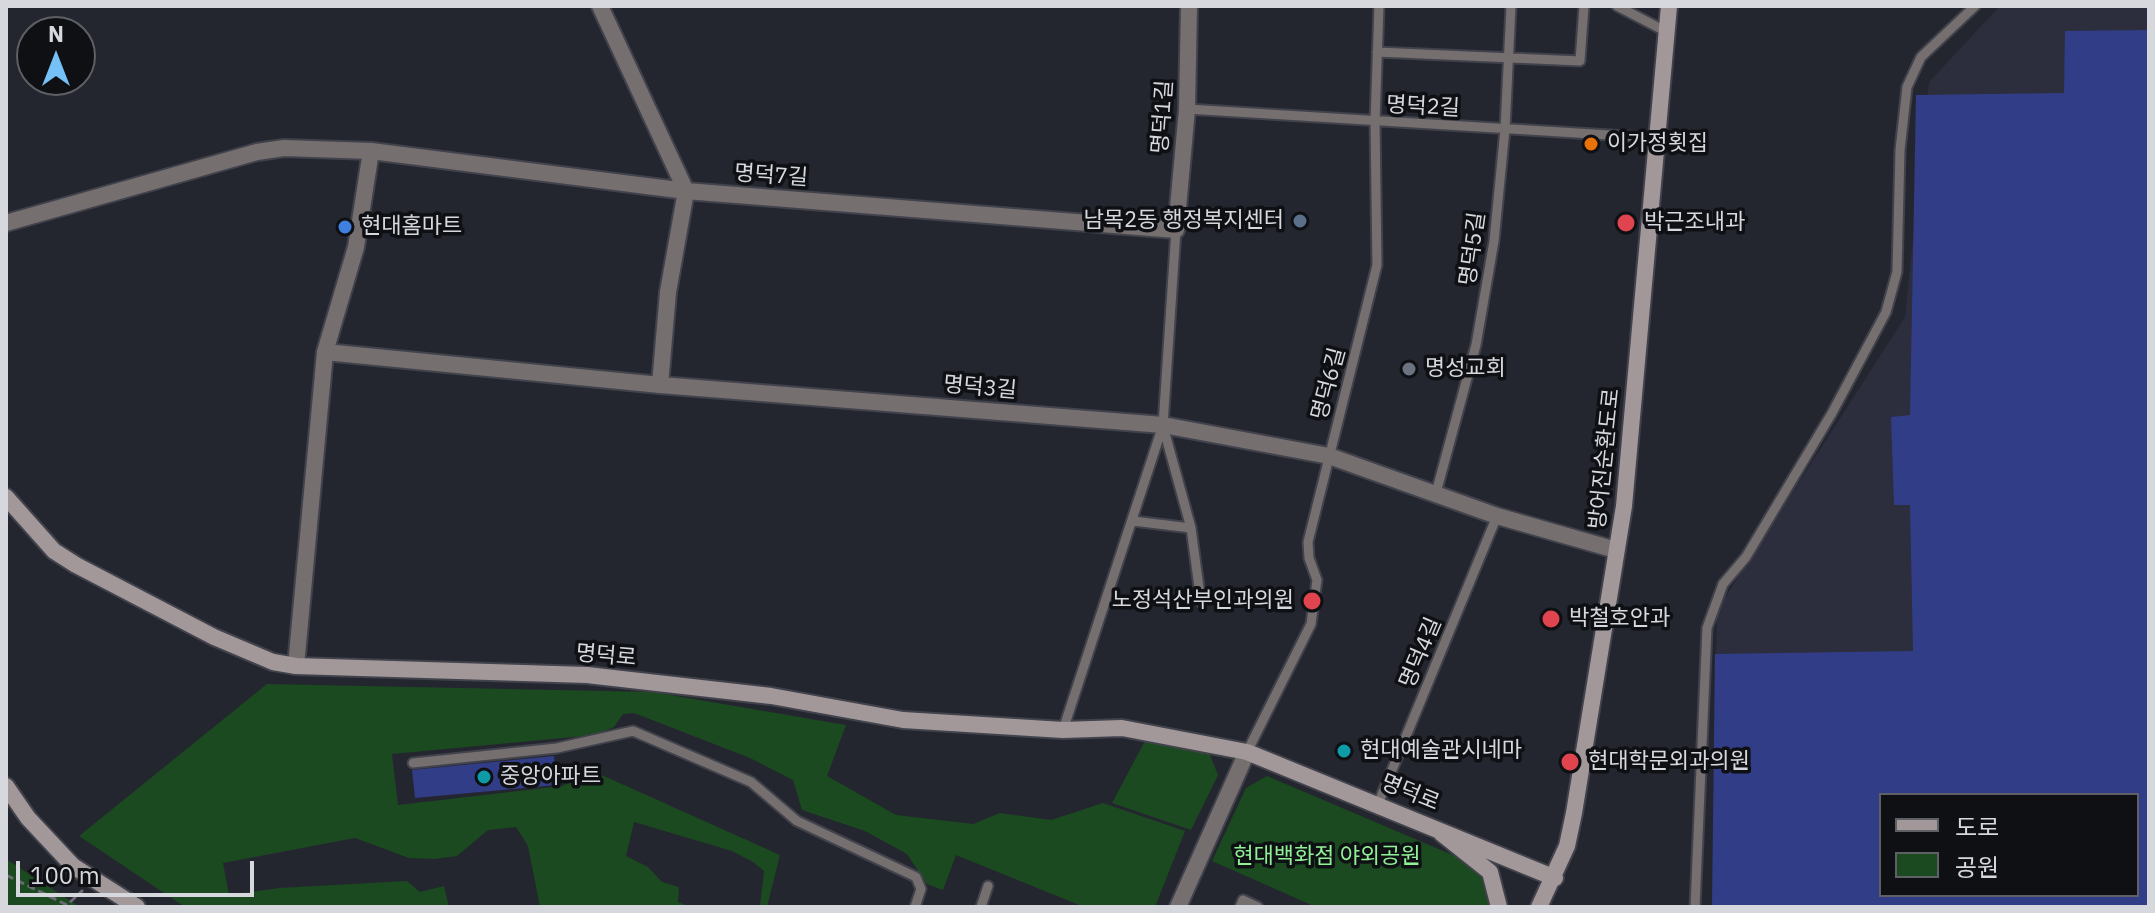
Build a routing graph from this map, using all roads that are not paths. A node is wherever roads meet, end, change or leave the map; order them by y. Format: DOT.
graph roads {
  1 [pos="600,6"];
  2 [pos="1189,6"];
  3 [pos="1379,6"];
  4 [pos="1511,6"];
  5 [pos="1584,6"];
  6 [pos="1617,6"];
  7 [pos="1669,6"];
  8 [pos="1975,6"];
  9 [pos="1667,32"];
  10 [pos="1377,52"];
  11 [pos="1508,58"];
  12 [pos="1187,109"];
  13 [pos="1375,122"];
  14 [pos="1505,129"];
  15 [pos="1658,138"];
  16 [pos="371,151"];
  17 [pos="686,191"];
  18 [pos="6,223"];
  19 [pos="1176,230"];
  20 [pos="325,352"];
  21 [pos="660,385"];
  22 [pos="1163,425"];
  23 [pos="1329,456"];
  24 [pos="1436,493"];
  25 [pos="6,497"];
  26 [pos="1497,516"];
  27 [pos="1133,521"];
  28 [pos="1191,528"];
  29 [pos="1616,550"];
  30 [pos="1201,602"];
  31 [pos="296,666"];
  32 [pos="1063,730"];
  33 [pos="1247,752"];
  34 [pos="413,763"];
  35 [pos="6,786"];
  36 [pos="1378,804"];
  37 [pos="1435,826"];
  38 [pos="1555,878"];
  39 [pos="988,886"];
  40 [pos="137,907"];
  41 [pos="915,907"];
  42 [pos="981,907"];
  43 [pos="1178,907"];
  44 [pos="1240,907"];
  45 [pos="1258,907"];
  46 [pos="1499,907"];
  47 [pos="1539,907"];
  48 [pos="1695,907"];
  1 -- 17 [label="street"];
  2 -- 12 [label="street, 명덕1길"];
  3 -- 10 [label="lane, 명덕6길"];
  4 -- 11 [label="lane, 명덕5길"];
  5 -- 11 [label="lane"];
  6 -- 9 [label="lane"];
  7 -- 9 [label="street, 방어진순환도로"];
  8 -- 48 [label="lane"];
  9 -- 15 [label="street, 방어진순환도로"];
  10 -- 11 [label="lane"];
  10 -- 13 [label="lane, 명덕6길"];
  11 -- 14 [label="lane, 명덕5길"];
  12 -- 13 [label="lane, 명덕2길"];
  12 -- 19 [label="street, 명덕1길"];
  13 -- 14 [label="lane, 명덕2길"];
  13 -- 23 [label="lane, 명덕6길"];
  14 -- 15 [label="lane, 명덕2길"];
  14 -- 24 [label="lane, 명덕5길"];
  15 -- 29 [label="street, 방어진순환도로"];
  16 -- 17 [label="street, 명덕7길"];
  16 -- 18 [label="street, 명덕7길"];
  16 -- 20 [label="street"];
  17 -- 19 [label="street, 명덕7길"];
  17 -- 21 [label="street"];
  19 -- 22 [label="lane"];
  20 -- 21 [label="street, 명덕3길"];
  20 -- 31 [label="street"];
  21 -- 22 [label="street, 명덕3길"];
  22 -- 23 [label="street, 명덕3길"];
  22 -- 27 [label="lane"];
  22 -- 28 [label="lane"];
  23 -- 24 [label="street, 명덕3길"];
  23 -- 33 [label="lane, 명덕6길"];
  24 -- 26 [label="street, 명덕3길"];
  25 -- 31 [label="street, 명덕로"];
  26 -- 29 [label="street, 명덕3길"];
  26 -- 36 [label="lane, 명덕4길"];
  27 -- 28 [label="lane"];
  27 -- 32 [label="lane"];
  28 -- 30 [label="lane"];
  29 -- 38 [label="street, 방어진순환도로"];
  31 -- 32 [label="street, 명덕로"];
  32 -- 33 [label="street, 명덕로"];
  33 -- 36 [label="street, 명덕로"];
  33 -- 43 [label="street"];
  34 -- 41 [label="lane"];
  35 -- 40 [label="street"];
  36 -- 37 [label="street, 명덕로"];
  37 -- 38 [label="street, 명덕로"];
  37 -- 46 [label="street"];
  38 -- 47 [label="street, 방어진순환도로"];
  39 -- 42 [label="lane"];
  44 -- 45 [label="lane"];
}
